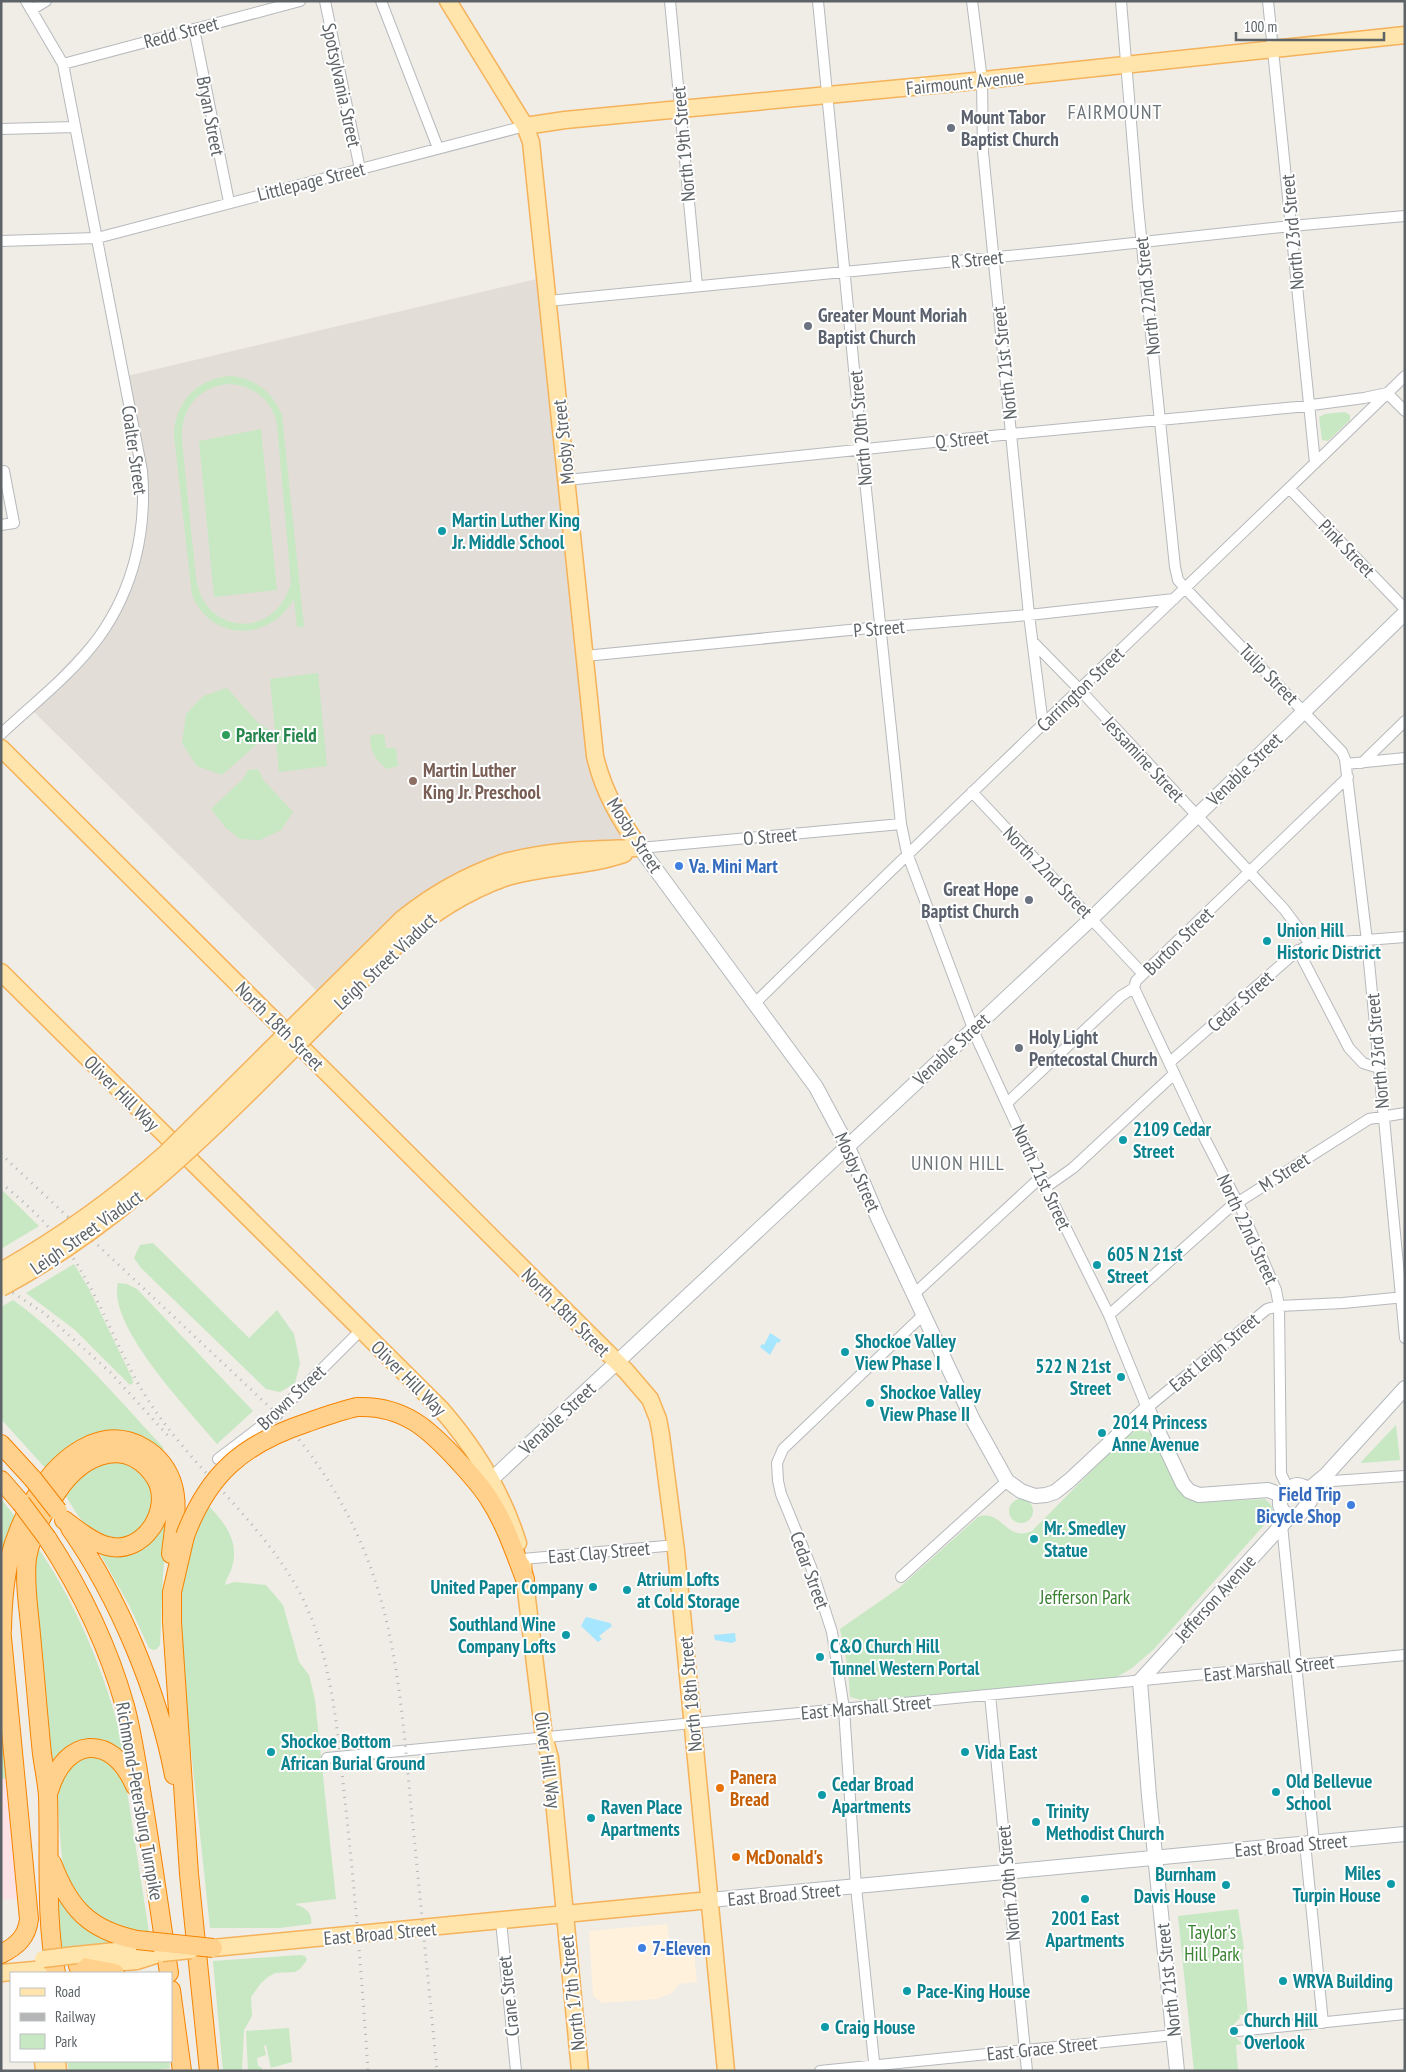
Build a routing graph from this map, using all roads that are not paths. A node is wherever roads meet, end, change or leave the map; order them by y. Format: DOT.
graph roads {
  1 [pos="46,1"];
  2 [pos="300,1"];
  3 [pos="325,1"];
  4 [pos="381,1"];
  5 [pos="448,1"];
  6 [pos="670,1"];
  7 [pos="818,1"];
  8 [pos="972,1"];
  9 [pos="1121,1"];
  10 [pos="1268,1"];
  11 [pos="279,4"];
  12 [pos="29,6"];
  13 [pos="194,29"];
  14 [pos="1405,34"];
  15 [pos="1274,49"];
  16 [pos="63,64"];
  17 [pos="1126,64"];
  18 [pos="982,80"];
  19 [pos="828,96"];
  20 [pos="679,109"];
  21 [pos="525,126"];
  22 [pos="75,127"];
  23 [pos="1,128"];
  24 [pos="438,148"];
  25 [pos="360,169"];
  26 [pos="229,202"];
  27 [pos="1405,216"];
  28 [pos="1291,226"];
  29 [pos="97,238"];
  30 [pos="1,241"];
  31 [pos="1142,242"];
  32 [pos="993,257"];
  33 [pos="845,272"];
  34 [pos="697,286"];
  35 [pos="548,301"];
  36 [pos="1405,376"];
  37 [pos="1387,393"];
  38 [pos="1308,406"];
  39 [pos="1405,410"];
  40 [pos="1160,421"];
  41 [pos="1011,434"];
  42 [pos="862,450"];
  43 [pos="1314,463"];
  44 [pos="1,472"];
  45 [pos="567,480"];
  46 [pos="1289,488"];
  47 [pos="1,525"];
  48 [pos="1185,588"];
  49 [pos="1174,599"];
  50 [pos="1405,608"];
  51 [pos="1405,613"];
  52 [pos="1029,615"];
  53 [pos="880,628"];
  54 [pos="1034,642"];
  55 [pos="585,656"];
  56 [pos="1080,690"];
  57 [pos="1304,711"];
  58 [pos="1405,721"];
  59 [pos="1043,725"];
  60 [pos="1,734"];
  61 [pos="1,748"];
  62 [pos="1405,758"];
  63 [pos="1362,762"];
  64 [pos="1346,764"];
  65 [pos="1348,777"];
  66 [pos="972,792"];
  67 [pos="1196,815"];
  68 [pos="901,824"];
  69 [pos="640,848"];
  70 [pos="907,853"];
  71 [pos="505,870"];
  72 [pos="1250,872"];
  73 [pos="1092,918"];
  74 [pos="1405,937"];
  75 [pos="1367,941"];
  76 [pos="1311,945"];
  77 [pos="1298,950"];
  78 [pos="1,972"];
  79 [pos="1143,974"];
  80 [pos="1134,988"];
  81 [pos="755,1003"];
  82 [pos="973,1029"];
  83 [pos="1169,1063"];
  84 [pos="1379,1068"];
  85 [pos="1174,1074"];
  86 [pos="1007,1103"];
  87 [pos="1405,1113"];
  88 [pos="1383,1115"];
  89 [pos="847,1145"];
  90 [pos="1043,1182"];
  91 [pos="1238,1203"];
  92 [pos="1,1271"];
  93 [pos="1,1288"];
  94 [pos="914,1295"];
  95 [pos="1402,1297"];
  96 [pos="1279,1306"];
  97 [pos="923,1315"];
  98 [pos="1109,1315"];
  99 [pos="361,1330"];
  100 [pos="1405,1338"];
  101 [pos="616,1362"];
  102 [pos="1405,1388"];
  103 [pos="1147,1408"];
  104 [pos="1,1444"];
  105 [pos="218,1459"];
  106 [pos="1405,1476"];
  107 [pos="492,1479"];
  108 [pos="1,1480"];
  109 [pos="1007,1481"];
  110 [pos="1313,1486"];
  111 [pos="1285,1492"];
  112 [pos="61,1516"];
  113 [pos="1286,1520"];
  114 [pos="676,1545"];
  115 [pos="523,1558"];
  116 [pos="901,1577"];
  117 [pos="524,1579"];
  118 [pos="172,1614"];
  119 [pos="2,1629"];
  120 [pos="1405,1654"];
  121 [pos="1297,1665"];
  122 [pos="1140,1681"];
  123 [pos="990,1695"];
  124 [pos="844,1709"];
  125 [pos="693,1723"];
  126 [pos="544,1736"];
  127 [pos="327,1758"];
  128 [pos="48,1794"];
  129 [pos="145,1814"];
  130 [pos="1405,1834"];
  131 [pos="1310,1843"];
  132 [pos="48,1849"];
  133 [pos="1155,1857"];
  134 [pos="1007,1872"];
  135 [pos="189,1874"];
  136 [pos="856,1887"];
  137 [pos="710,1900"];
  138 [pos="565,1915"];
  139 [pos="501,1922"];
  140 [pos="217,1948"];
  141 [pos="136,1950"];
  142 [pos="1,1954"];
  143 [pos="1,1962"];
  144 [pos="76,1963"];
  145 [pos="39,1967"];
  146 [pos="111,1972"];
  147 [pos="169,1972"];
  148 [pos="1,1973"];
  149 [pos="172,1997"];
  150 [pos="1405,2014"];
  151 [pos="1323,2023"];
  152 [pos="1238,2031"];
  153 [pos="1174,2035"];
  154 [pos="1025,2050"];
  155 [pos="875,2068"];
  156 [pos="182,2070"];
  157 [pos="209,2071"];
  158 [pos="516,2071"];
  159 [pos="580,2071"];
  160 [pos="726,2071"];
  161 [pos="820,2071"];
  162 [pos="1027,2071"];
  163 [pos="1177,2071"];
  1 -- 12 [label="street"];
  2 -- 11 [label="street, Redd Street"];
  3 -- 25 [label="street, Spotsylvania Street"];
  4 -- 24 [label="street"];
  5 -- 21 [label="main road, Mosby Street"];
  6 -- 20 [label="street, North 19th Street"];
  7 -- 19 [label="street, North 20th Street"];
  8 -- 18 [label="street, North 21st Street"];
  9 -- 17 [label="street, North 22nd Street"];
  10 -- 15 [label="street, North 23rd Street"];
  11 -- 13 [label="street, Redd Street"];
  12 -- 16 [label="street, Coalter Street"];
  13 -- 16 [label="street, Redd Street"];
  13 -- 26 [label="street, Bryan Street"];
  14 -- 15 [label="main road, Fairmount Avenue"];
  15 -- 17 [label="main road, Fairmount Avenue"];
  15 -- 28 [label="street, North 23rd Street"];
  16 -- 22 [label="street, Coalter Street"];
  17 -- 18 [label="main road, Fairmount Avenue"];
  17 -- 31 [label="street, North 22nd Street"];
  18 -- 19 [label="main road, Fairmount Avenue"];
  18 -- 32 [label="street, North 21st Street"];
  19 -- 20 [label="main road, Fairmount Avenue"];
  19 -- 33 [label="street, North 20th Street"];
  20 -- 21 [label="main road, Fairmount Avenue"];
  20 -- 34 [label="street, North 19th Street"];
  21 -- 24 [label="street, Littlepage Street"];
  21 -- 35 [label="main road, Mosby Street"];
  22 -- 23 [label="street"];
  22 -- 29 [label="street, Coalter Street"];
  24 -- 25 [label="street, Littlepage Street"];
  25 -- 26 [label="street, Littlepage Street"];
  26 -- 29 [label="street, Littlepage Street"];
  27 -- 28 [label="street, R Street"];
  28 -- 31 [label="street, R Street"];
  28 -- 38 [label="street, North 23rd Street"];
  29 -- 30 [label="street"];
  29 -- 60 [label="street, Coalter Street"];
  31 -- 32 [label="street, R Street"];
  31 -- 40 [label="street, North 22nd Street"];
  32 -- 33 [label="street, R Street"];
  32 -- 41 [label="street, North 21st Street"];
  33 -- 34 [label="street, R Street"];
  33 -- 42 [label="street, North 20th Street"];
  34 -- 35 [label="street, R Street"];
  35 -- 45 [label="main road, Mosby Street"];
  36 -- 37 [label="street, Carrington Street"];
  37 -- 38 [label="street, Q Street"];
  37 -- 39 [label="street"];
  37 -- 43 [label="street, Carrington Street"];
  38 -- 40 [label="street, Q Street"];
  38 -- 43 [label="street, North 23rd Street"];
  40 -- 41 [label="street, Q Street"];
  40 -- 48 [label="street, North 22nd Street"];
  41 -- 42 [label="street, Q Street"];
  41 -- 52 [label="street, North 21st Street"];
  42 -- 45 [label="street, Q Street"];
  42 -- 53 [label="street, North 20th Street"];
  43 -- 46 [label="street, Carrington Street"];
  44 -- 47 [label="street"];
  45 -- 55 [label="main road, Mosby Street"];
  46 -- 48 [label="street, Carrington Street"];
  46 -- 50 [label="street, Pink Street"];
  48 -- 49 [label="street, Carrington Street"];
  48 -- 57 [label="street, Tulip Street"];
  49 -- 52 [label="street, P Street"];
  49 -- 56 [label="street, Carrington Street"];
  51 -- 57 [label="street, Venable Street"];
  52 -- 53 [label="street, P Street"];
  52 -- 54 [label="street, North 21st Street"];
  53 -- 55 [label="street, P Street"];
  53 -- 68 [label="street, North 20th Street"];
  54 -- 56 [label="street, Jessamine Street"];
  54 -- 59 [label="street, North 21st Street"];
  55 -- 69 [label="main road, Mosby Street"];
  56 -- 59 [label="street, Carrington Street"];
  56 -- 67 [label="street, Jessamine Street"];
  57 -- 64 [label="street, Tulip Street"];
  57 -- 67 [label="street, Venable Street"];
  58 -- 63 [label="street"];
  59 -- 66 [label="street, Carrington Street"];
  61 -- 101 [label="main road, North 18th Street"];
  62 -- 63 [label="street"];
  63 -- 64 [label="street"];
  64 -- 65 [label="street, North 23rd Street"];
  65 -- 72 [label="street, Burton Street"];
  65 -- 75 [label="street, North 23rd Street"];
  66 -- 70 [label="street, Carrington Street"];
  66 -- 73 [label="street, North 22nd Street"];
  67 -- 72 [label="street, Jessamine Street"];
  67 -- 73 [label="street, Venable Street"];
  68 -- 69 [label="street, O Street"];
  68 -- 70 [label="street, North 20th Street"];
  69 -- 71 [label="main road, Leigh Street Viaduct"];
  69 -- 81 [label="street, Mosby Street"];
  70 -- 81 [label="street, Carrington Street"];
  70 -- 82 [label="street, North 21st Street"];
  71 -- 92 [label="main road, Leigh Street Viaduct, bridge"];
  71 -- 93 [label="main road, Leigh Street Viaduct, bridge"];
  72 -- 76 [label="street, Jessamine Street"];
  72 -- 79 [label="street, Burton Street"];
  73 -- 79 [label="street, North 22nd Street"];
  73 -- 82 [label="street, Venable Street"];
  74 -- 75 [label="street, Cedar Street"];
  75 -- 76 [label="street, Cedar Street"];
  75 -- 84 [label="street, North 23rd Street"];
  76 -- 77 [label="street, Cedar Street"];
  77 -- 83 [label="street, Cedar Street"];
  77 -- 84 [label="street"];
  78 -- 99 [label="main road, Oliver Hill Way"];
  79 -- 80 [label="street, Burton Street"];
  80 -- 83 [label="street, North 22nd Street"];
  80 -- 86 [label="street, Burton Street"];
  81 -- 89 [label="street, Mosby Street"];
  82 -- 86 [label="street, North 21st Street"];
  82 -- 89 [label="street, Venable Street"];
  83 -- 85 [label="street, North 22nd Street"];
  84 -- 88 [label="street, North 23rd Street"];
  85 -- 90 [label="street"];
  85 -- 91 [label="street, North 22nd Street"];
  86 -- 90 [label="street, North 21st Street"];
  87 -- 88 [label="street, M Street"];
  88 -- 91 [label="street, M Street"];
  88 -- 95 [label="street, North 23rd Street"];
  89 -- 94 [label="street, Mosby Street"];
  89 -- 101 [label="street, Venable Street"];
  90 -- 94 [label="street"];
  90 -- 98 [label="street, North 21st Street"];
  91 -- 96 [label="street, North 22nd Street"];
  91 -- 98 [label="street, M Street"];
  94 -- 97 [label="street, Mosby Street"];
  95 -- 96 [label="street, East Leigh Street"];
  95 -- 100 [label="street, North 23rd Street"];
  96 -- 103 [label="street, East Leigh Street"];
  96 -- 111 [label="street, North 22nd Street"];
  97 -- 109 [label="street, Mosby Street"];
  97 -- 124 [label="street, Cedar Street"];
  98 -- 103 [label="street, North 21st Street"];
  99 -- 105 [label="street, Brown Street"];
  99 -- 107 [label="main road, Oliver Hill Way"];
  101 -- 107 [label="street, Venable Street"];
  101 -- 114 [label="main road, North 18th Street"];
  102 -- 110 [label="street"];
  103 -- 109 [label="street"];
  103 -- 111 [label="street, North 21st Street"];
  104 -- 112 [label="highway, bridge"];
  106 -- 110 [label="street"];
  107 -- 115 [label="main road, Oliver Hill Way"];
  108 -- 129 [label="highway, Richmond-Petersburg Turnpike, bridge"];
  109 -- 116 [label="street"];
  110 -- 111 [label="street"];
  110 -- 113 [label="street, Jefferson Avenue"];
  111 -- 113 [label="street"];
  112 -- 128 [label="highway"];
  112 -- 135 [label="highway"];
  113 -- 121 [label="street"];
  113 -- 122 [label="street, Jefferson Avenue"];
  114 -- 115 [label="street, East Clay Street"];
  114 -- 125 [label="main road, North 18th Street"];
  115 -- 117 [label="main road, Oliver Hill Way"];
  117 -- 118 [label="highway, bridge"];
  117 -- 126 [label="main road, Oliver Hill Way"];
  118 -- 119 [label="highway"];
  118 -- 135 [label="highway"];
  119 -- 142 [label="highway"];
  120 -- 121 [label="street, East Marshall Street"];
  121 -- 122 [label="street, East Marshall Street"];
  121 -- 131 [label="street"];
  122 -- 123 [label="street, East Marshall Street"];
  122 -- 133 [label="street, North 21st Street"];
  123 -- 124 [label="street, East Marshall Street"];
  123 -- 134 [label="street, North 20th Street"];
  124 -- 125 [label="street, East Marshall Street"];
  124 -- 136 [label="street, Cedar Street"];
  125 -- 126 [label="street, East Marshall Street"];
  125 -- 137 [label="main road, North 18th Street"];
  126 -- 127 [label="street, East Marshall Street"];
  126 -- 138 [label="main road, Oliver Hill Way"];
  128 -- 129 [label="highway"];
  128 -- 132 [label="highway"];
  129 -- 147 [label="highway, Richmond-Petersburg Turnpike"];
  130 -- 131 [label="street, East Broad Street"];
  131 -- 133 [label="street, East Broad Street"];
  131 -- 151 [label="street"];
  132 -- 141 [label="highway"];
  132 -- 145 [label="highway"];
  133 -- 134 [label="street, East Broad Street"];
  133 -- 153 [label="street, North 21st Street"];
  134 -- 136 [label="street, East Broad Street"];
  134 -- 154 [label="street, North 20th Street"];
  135 -- 157 [label="highway"];
  136 -- 137 [label="street, East Broad Street"];
  136 -- 155 [label="street"];
  137 -- 138 [label="main road, East Broad Street"];
  137 -- 160 [label="main road, North 18th Street"];
  138 -- 139 [label="main road, East Broad Street"];
  138 -- 159 [label="main road, North 17th Street"];
  139 -- 140 [label="main road, East Broad Street"];
  139 -- 158 [label="street, Crane Street"];
  140 -- 141 [label="highway, bridge"];
  140 -- 141 [label="main road, East Broad Street, bridge"];
  141 -- 144 [label="main road, East Broad Street"];
  143 -- 145 [label="main road, East Broad Street"];
  144 -- 145 [label="main road, East Broad Street, bridge"];
  144 -- 146 [label="highway"];
  145 -- 148 [label="main road, East Broad Street"];
  149 -- 156 [label="highway"];
  150 -- 151 [label="street"];
  151 -- 152 [label="street"];
  153 -- 154 [label="street, East Grace Street"];
  153 -- 163 [label="street, North 21st Street"];
  154 -- 155 [label="street, East Grace Street"];
  154 -- 162 [label="street, North 20th Street"];
  155 -- 161 [label="street, East Grace Street"];
}
